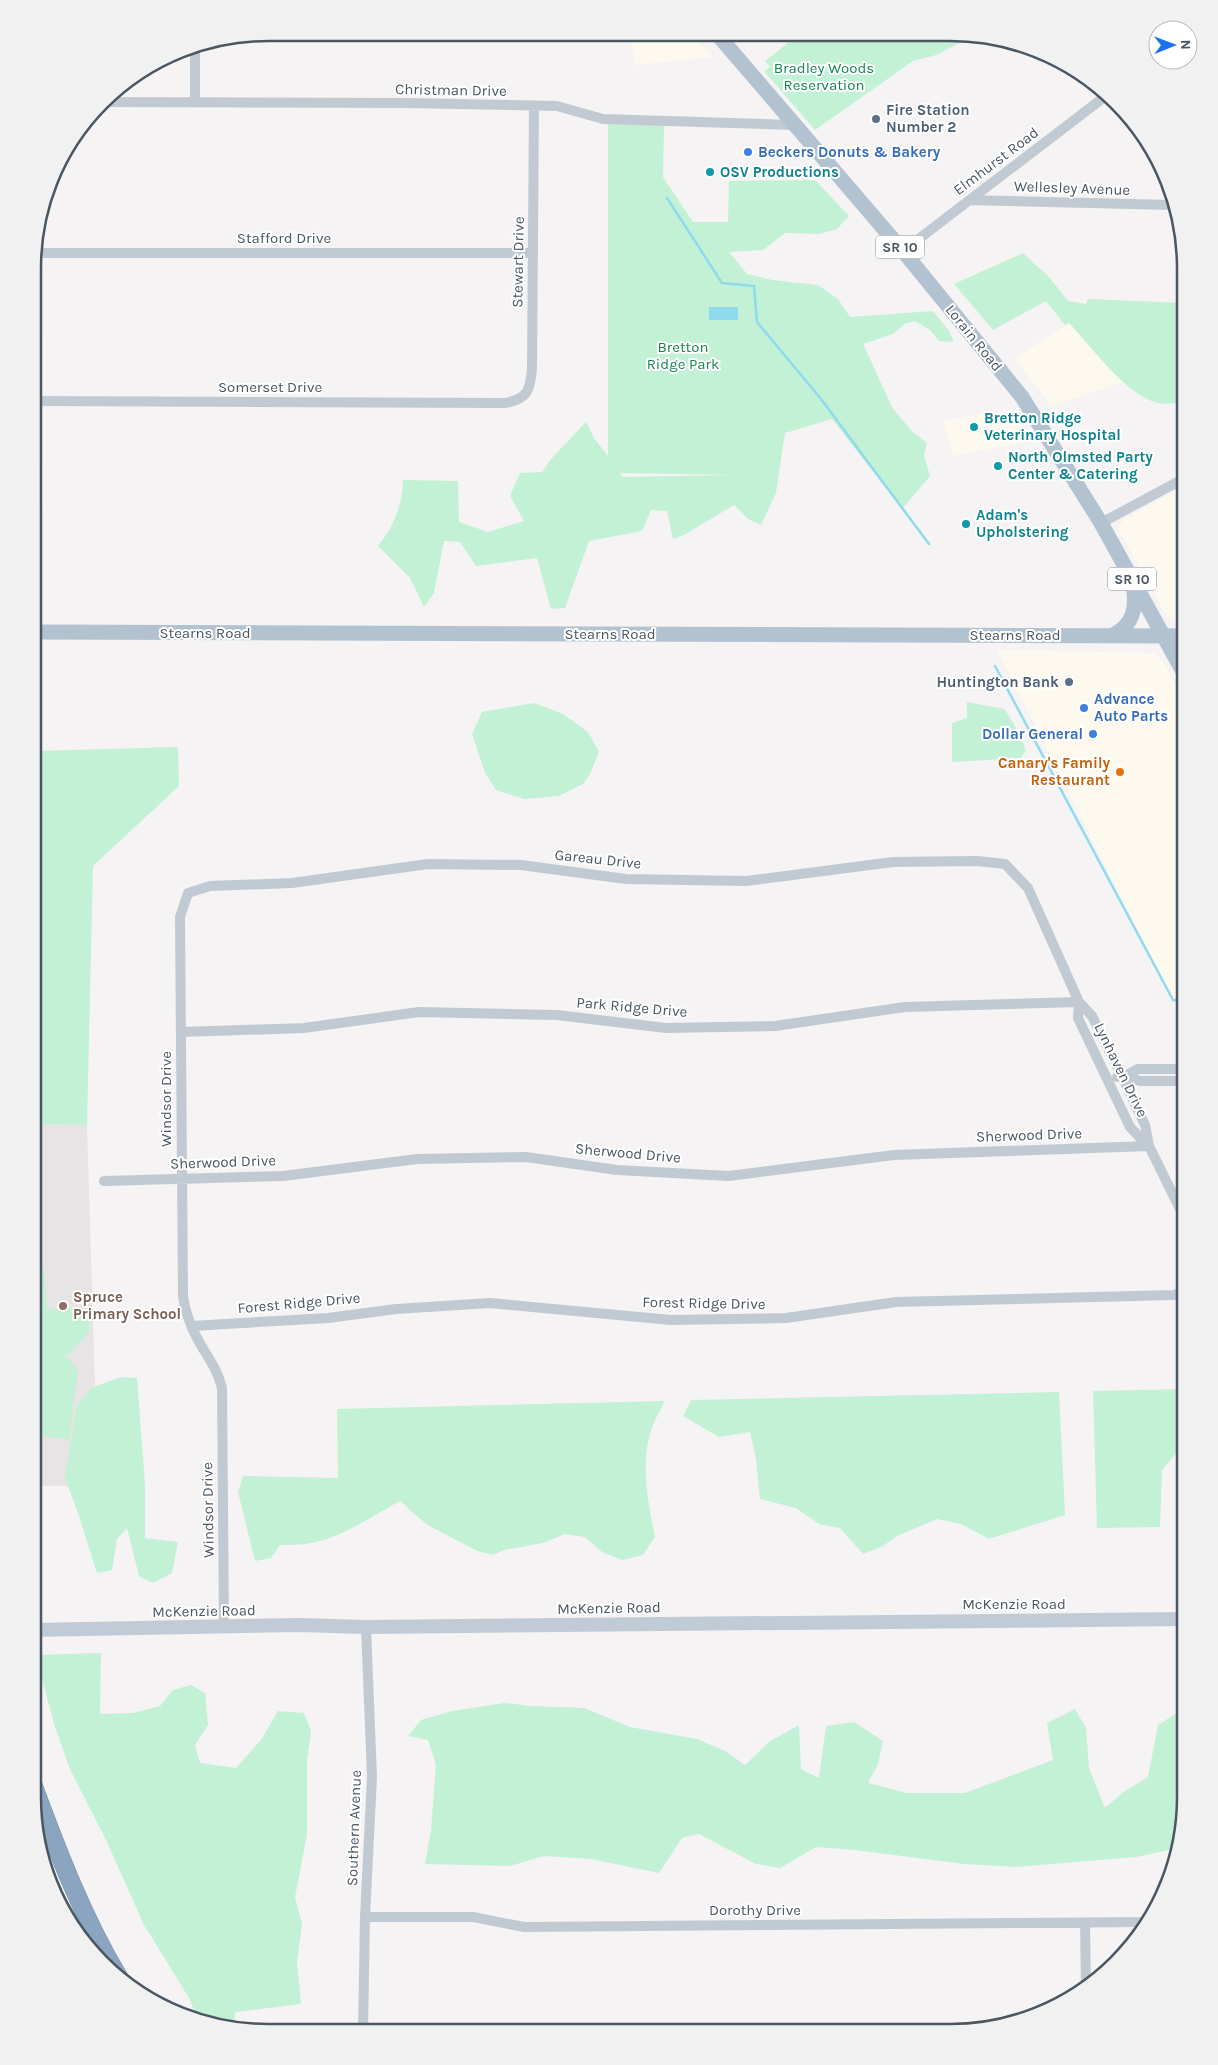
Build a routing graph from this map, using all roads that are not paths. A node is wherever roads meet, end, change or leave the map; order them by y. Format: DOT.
graph roads {
  1 [pos="723,41"];
  2 [pos="195,53"];
  3 [pos="1101,100"];
  4 [pos="114,102"];
  5 [pos="195,103"];
  6 [pos="534,106"];
  7 [pos="796,125"];
  8 [pos="970,200"];
  9 [pos="1168,205"];
  10 [pos="903,251"];
  11 [pos="42,252"];
  12 [pos="533,253"];
  13 [pos="41,401"];
  14 [pos="505,402"];
  15 [pos="1177,482"];
  16 [pos="1101,523"];
  17 [pos="1132,579"];
  18 [pos="41,632"];
  19 [pos="1113,635"];
  20 [pos="1164,636"];
  21 [pos="1177,636"];
  22 [pos="1177,660"];
  23 [pos="1005,864"];
  24 [pos="188,893"];
  25 [pos="1079,1002"];
  26 [pos="182,1032"];
  27 [pos="1177,1069"];
  28 [pos="1123,1076"];
  29 [pos="1107,1077"];
  30 [pos="1177,1081"];
  31 [pos="1149,1146"];
  32 [pos="181,1179"];
  33 [pos="104,1180"];
  34 [pos="1177,1203"];
  35 [pos="1177,1294"];
  36 [pos="192,1326"];
  37 [pos="1177,1618"];
  38 [pos="224,1626"];
  39 [pos="366,1627"];
  40 [pos="41,1630"];
  41 [pos="42,1811"];
  42 [pos="365,1917"];
  43 [pos="1085,1922"];
  44 [pos="1139,1922"];
  45 [pos="104,1952"];
  46 [pos="1086,1978"];
  47 [pos="363,2024"];
  1 -- 7 [label="main road, Lorain Road / SR 10"];
  2 -- 5 [label="street"];
  3 -- 8 [label="street, Elmhurst Road"];
  4 -- 5 [label="street, Christman Drive"];
  5 -- 6 [label="street, Christman Drive"];
  6 -- 7 [label="street, Christman Drive"];
  6 -- 12 [label="street, Stewart Drive"];
  7 -- 10 [label="main road, Lorain Road / SR 10"];
  8 -- 9 [label="street, Wellesley Avenue"];
  8 -- 10 [label="street, Elmhurst Road"];
  10 -- 16 [label="main road, Lorain Road / SR 10"];
  11 -- 12 [label="street, Stafford Drive"];
  12 -- 14 [label="street, Stewart Drive"];
  13 -- 14 [label="street, Somerset Drive"];
  15 -- 16 [label="street"];
  16 -- 17 [label="main road, Lorain Road / SR 10"];
  17 -- 19 [label="main road"];
  17 -- 20 [label="main road, Lorain Road / SR 10"];
  18 -- 19 [label="main road, Stearns Road"];
  19 -- 20 [label="main road, Stearns Road"];
  20 -- 21 [label="main road, Stearns Road"];
  20 -- 22 [label="main road, Lorain Road / SR 10"];
  23 -- 24 [label="street, Gareau Drive"];
  23 -- 25 [label="street, Lynhaven Drive"];
  24 -- 26 [label="street, Windsor Drive"];
  25 -- 26 [label="street, Park Ridge Drive"];
  25 -- 28 [label="street, Lynhaven Drive"];
  25 -- 29 [label="street, Lynhaven Drive"];
  26 -- 32 [label="street, Windsor Drive"];
  27 -- 28 [label="street"];
  28 -- 29 [label="street"];
  28 -- 30 [label="street"];
  28 -- 31 [label="street, Lynhaven Drive"];
  29 -- 31 [label="street, Lynhaven Drive"];
  31 -- 32 [label="street, Sherwood Drive"];
  31 -- 34 [label="street, Lynhaven Drive"];
  32 -- 33 [label="street, Sherwood Drive"];
  32 -- 36 [label="street, Windsor Drive"];
  35 -- 36 [label="street, Forest Ridge Drive"];
  36 -- 38 [label="street, Windsor Drive"];
  37 -- 39 [label="street, McKenzie Road"];
  38 -- 39 [label="street, McKenzie Road"];
  38 -- 40 [label="street, McKenzie Road"];
  39 -- 42 [label="street, Southern Avenue"];
  41 -- 45 [label="highway"];
  42 -- 43 [label="street, Dorothy Drive"];
  42 -- 47 [label="street, Southern Avenue"];
  43 -- 44 [label="street, Dorothy Drive"];
  43 -- 46 [label="street"];
}
